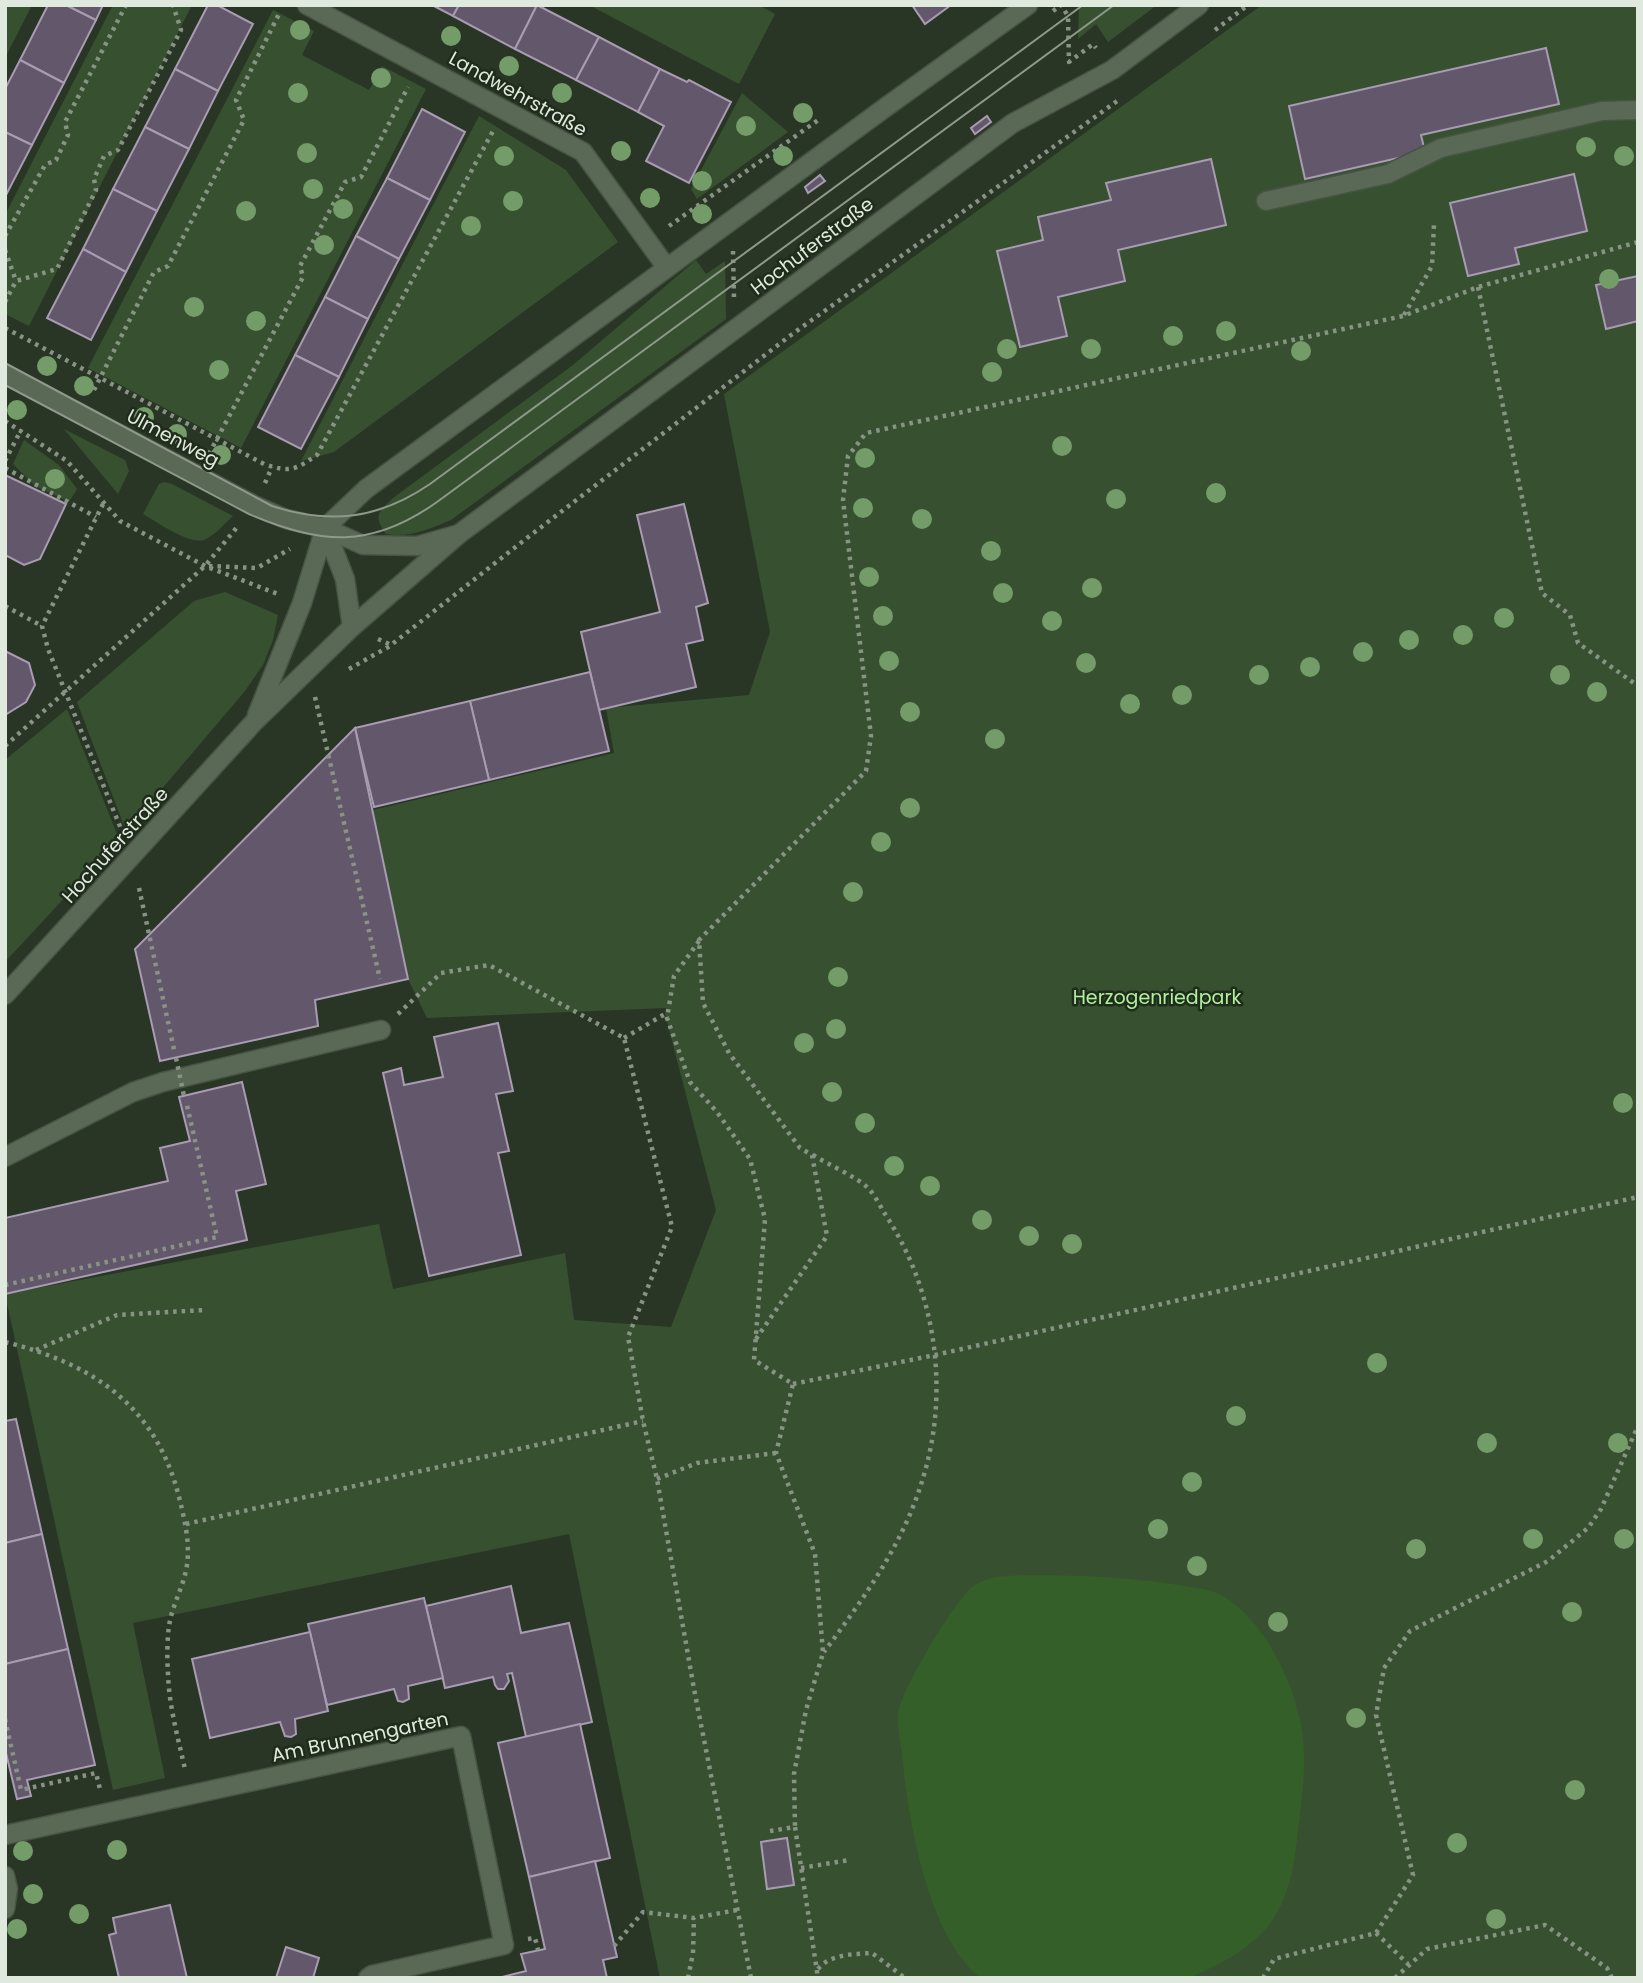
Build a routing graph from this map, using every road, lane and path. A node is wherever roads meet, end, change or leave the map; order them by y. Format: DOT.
graph roads {
  1 [pos="127,5"];
  2 [pos="173,5"];
  3 [pos="284,5"];
  4 [pos="307,5"];
  5 [pos="1028,5"];
  6 [pos="1199,5"];
  7 [pos="1248,5"];
  8 [pos="1052,12"];
  9 [pos="1205,37"];
  10 [pos="420,65"];
  11 [pos="1112,70"];
  12 [pos="505,109"];
  13 [pos="1638,110"];
  14 [pos="824,116"];
  15 [pos="1266,201"];
  16 [pos="679,219"];
  17 [pos="1434,224"];
  18 [pos="5,236"];
  19 [pos="647,242"];
  20 [pos="732,242"];
  21 [pos="1638,242"];
  22 [pos="698,244"];
  23 [pos="5,250"];
  24 [pos="667,268"];
  25 [pos="16,281"];
  26 [pos="1478,287"];
  27 [pos="5,302"];
  28 [pos="768,305"];
  29 [pos="1404,316"];
  30 [pos="5,328"];
  31 [pos="791,335"];
  32 [pos="5,374"];
  33 [pos="100,378"];
  34 [pos="82,414"];
  35 [pos="5,421"];
  36 [pos="21,430"];
  37 [pos="217,440"];
  38 [pos="5,461"];
  39 [pos="5,468"];
  40 [pos="198,475"];
  41 [pos="103,504"];
  42 [pos="96,517"];
  43 [pos="325,528"];
  44 [pos="459,534"];
  45 [pos="205,566"];
  46 [pos="456,593"];
  47 [pos="5,606"];
  48 [pos="42,626"];
  49 [pos="352,626"];
  50 [pos="1638,685"];
  51 [pos="314,690"];
  52 [pos="65,692"];
  53 [pos="254,722"];
  54 [pos="5,746"];
  55 [pos="132,858"];
  56 [pos="699,940"];
  57 [pos="380,979"];
  58 [pos="5,995"];
  59 [pos="667,1018"];
  60 [pos="381,1030"];
  61 [pos="624,1038"];
  62 [pos="812,1155"];
  63 [pos="5,1157"];
  64 [pos="1638,1197"];
  65 [pos="5,1285"];
  66 [pos="205,1310"];
  67 [pos="756,1339"];
  68 [pos="5,1342"];
  69 [pos="35,1350"];
  70 [pos="935,1355"];
  71 [pos="793,1384"];
  72 [pos="643,1421"];
  73 [pos="1638,1426"];
  74 [pos="775,1453"];
  75 [pos="657,1479"];
  76 [pos="186,1524"];
  77 [pos="823,1653"];
  78 [pos="5,1720"];
  79 [pos="191,1794"];
  80 [pos="102,1798"];
  81 [pos="795,1828"];
  82 [pos="770,1831"];
  83 [pos="5,1835"];
  84 [pos="849,1860"];
  85 [pos="801,1868"];
  86 [pos="5,1876"];
  87 [pos="5,1909"];
  88 [pos="737,1910"];
  89 [pos="694,1918"];
  90 [pos="1376,1933"];
  91 [pos="614,1946"];
  92 [pos="1408,1964"];
  93 [pos="817,1970"];
  94 [pos="368,1978"];
  95 [pos="688,1978"];
  96 [pos="751,1978"];
  97 [pos="818,1978"];
  98 [pos="905,1978"];
  99 [pos="1263,1978"];
  100 [pos="1395,1978"];
  101 [pos="1612,1978"];
  1 -- 18 [label="path"];
  2 -- 25 [label="path"];
  3 -- 33 [label="path"];
  4 -- 10 [label="street, Landwehrstraße"];
  5 -- 22 [label="street, Hochuferstraße"];
  6 -- 11 [label="street, Hochuferstraße"];
  7 -- 9 [label="path"];
  8 -- 11 [label="path"];
  10 -- 12 [label="street, Landwehrstraße"];
  10 -- 37 [label="path"];
  11 -- 28 [label="street, Hochuferstraße"];
  11 -- 31 [label="path"];
  12 -- 19 [label="street, Landwehrstraße"];
  12 -- 37 [label="path"];
  13 -- 15 [label="street"];
  14 -- 16 [label="path"];
  16 -- 19 [label="path"];
  16 -- 22 [label="path"];
  17 -- 29 [label="path"];
  19 -- 24 [label="street, Landwehrstraße"];
  20 -- 28 [label="path"];
  21 -- 26 [label="path"];
  22 -- 24 [label="street, Hochuferstraße"];
  23 -- 25 [label="path"];
  24 -- 43 [label="street, Hochuferstraße"];
  25 -- 27 [label="path"];
  26 -- 29 [label="path"];
  26 -- 50 [label="path"];
  28 -- 31 [label="path"];
  28 -- 44 [label="street, Hochuferstraße"];
  29 -- 56 [label="path"];
  30 -- 33 [label="path"];
  31 -- 46 [label="path"];
  32 -- 34 [label="street, Ulmenweg"];
  33 -- 34 [label="path"];
  33 -- 37 [label="path"];
  34 -- 40 [label="street, Ulmenweg"];
  35 -- 36 [label="path"];
  36 -- 38 [label="path"];
  36 -- 41 [label="path"];
  37 -- 40 [label="path"];
  39 -- 42 [label="path"];
  40 -- 43 [label="street, Ulmenweg"];
  41 -- 42 [label="path"];
  41 -- 45 [label="path"];
  42 -- 48 [label="path"];
  43 -- 44 [label="street, Hochuferstraße"];
  43 -- 45 [label="path"];
  43 -- 49 [label="street"];
  43 -- 53 [label="street, Hochuferstraße"];
  44 -- 49 [label="street, Hochuferstraße"];
  45 -- 52 [label="path"];
  47 -- 48 [label="path"];
  48 -- 52 [label="path"];
  49 -- 53 [label="street, Hochuferstraße"];
  51 -- 57 [label="path"];
  52 -- 54 [label="path"];
  52 -- 55 [label="path"];
  53 -- 55 [label="street, Hochuferstraße"];
  55 -- 58 [label="street, Hochuferstraße"];
  55 -- 65 [label="path, bridge"];
  56 -- 59 [label="path"];
  56 -- 62 [label="path"];
  59 -- 61 [label="path"];
  59 -- 67 [label="path"];
  60 -- 61 [label="path"];
  60 -- 63 [label="street"];
  61 -- 72 [label="path"];
  62 -- 67 [label="path"];
  62 -- 70 [label="path"];
  64 -- 70 [label="path"];
  66 -- 69 [label="path"];
  67 -- 71 [label="path"];
  68 -- 69 [label="path"];
  69 -- 76 [label="path"];
  70 -- 71 [label="path"];
  70 -- 77 [label="path"];
  71 -- 74 [label="path"];
  72 -- 75 [label="path"];
  72 -- 76 [label="path"];
  73 -- 90 [label="path"];
  74 -- 75 [label="path"];
  74 -- 77 [label="path"];
  75 -- 88 [label="path"];
  76 -- 79 [label="path"];
  77 -- 81 [label="path"];
  78 -- 80 [label="path"];
  79 -- 83 [label="street, Am Brunnengarten"];
  79 -- 94 [label="street, Am Brunnengarten"];
  81 -- 82 [label="path"];
  81 -- 85 [label="path"];
  84 -- 85 [label="path"];
  85 -- 93 [label="path"];
  86 -- 87 [label="street"];
  88 -- 89 [label="path"];
  88 -- 96 [label="path"];
  89 -- 91 [label="path"];
  89 -- 95 [label="path"];
  90 -- 92 [label="path"];
  90 -- 99 [label="path"];
  92 -- 100 [label="path"];
  92 -- 101 [label="path"];
  93 -- 97 [label="path"];
  93 -- 98 [label="path"];
}
